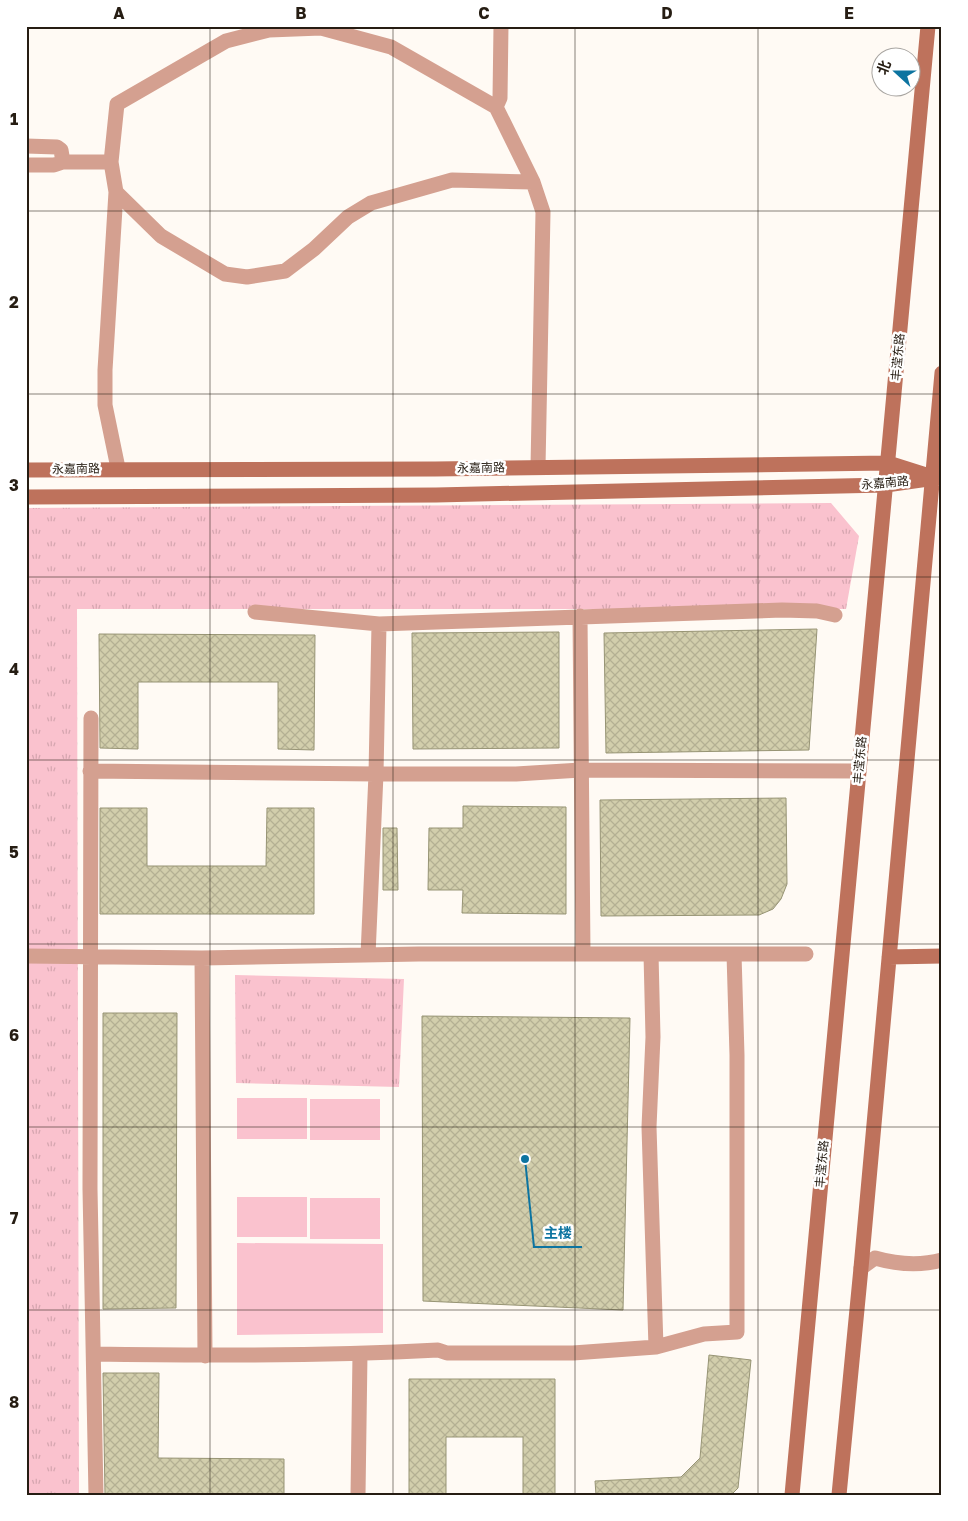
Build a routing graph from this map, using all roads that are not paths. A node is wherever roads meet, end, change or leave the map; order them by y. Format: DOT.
graph roads {
  1 [pos="501,26"];
  2 [pos="928,26"];
  3 [pos="496,107"];
  4 [pos="26,146"];
  5 [pos="63,162"];
  6 [pos="111,162"];
  7 [pos="26,165"];
  8 [pos="533,182"];
  9 [pos="116,192"];
  10 [pos="942,374"];
  11 [pos="888,463"];
  12 [pos="538,467"];
  13 [pos="118,468"];
  14 [pos="26,470"];
  15 [pos="937,477"];
  16 [pos="886,485"];
  17 [pos="26,497"];
  18 [pos="255,612"];
  19 [pos="834,615"];
  20 [pos="580,616"];
  21 [pos="379,624"];
  22 [pos="91,718"];
  23 [pos="581,770"];
  24 [pos="859,770"];
  25 [pos="90,771"];
  26 [pos="376,774"];
  27 [pos="368,954"];
  28 [pos="583,954"];
  29 [pos="651,954"];
  30 [pos="734,954"];
  31 [pos="806,954"];
  32 [pos="26,956"];
  33 [pos="942,956"];
  34 [pos="90,957"];
  35 [pos="889,957"];
  36 [pos="202,958"];
  37 [pos="942,1260"];
  38 [pos="862,1268"];
  39 [pos="656,1347"];
  40 [pos="94,1354"];
  41 [pos="360,1354"];
  42 [pos="205,1356"];
  43 [pos="96,1495"];
  44 [pos="358,1495"];
  45 [pos="792,1495"];
  46 [pos="839,1495"];
  1 -- 3 [label="street"];
  2 -- 11 [label="street, 丰滢东路"];
  3 -- 6 [label="street"];
  3 -- 8 [label="street"];
  4 -- 5 [label="street"];
  5 -- 6 [label="street"];
  5 -- 7 [label="street"];
  6 -- 9 [label="street"];
  8 -- 9 [label="street"];
  8 -- 12 [label="street"];
  9 -- 13 [label="street"];
  10 -- 15 [label="street"];
  11 -- 12 [label="street, 永嘉南路"];
  11 -- 15 [label="street, 永嘉南路"];
  11 -- 16 [label="street, 丰滢东路"];
  12 -- 13 [label="street, 永嘉南路"];
  13 -- 14 [label="street, 永嘉南路"];
  15 -- 16 [label="street, 永嘉南路"];
  15 -- 35 [label="street"];
  16 -- 17 [label="street, 永嘉南路"];
  16 -- 24 [label="street, 丰滢东路"];
  18 -- 21 [label="street"];
  19 -- 20 [label="street"];
  20 -- 21 [label="street"];
  20 -- 23 [label="street"];
  21 -- 26 [label="street"];
  22 -- 25 [label="street"];
  23 -- 24 [label="street"];
  23 -- 26 [label="street"];
  23 -- 28 [label="street"];
  24 -- 45 [label="street, 丰滢东路"];
  25 -- 26 [label="street"];
  25 -- 34 [label="street"];
  26 -- 27 [label="street"];
  27 -- 28 [label="street"];
  27 -- 36 [label="street"];
  28 -- 29 [label="street"];
  29 -- 30 [label="street"];
  29 -- 39 [label="street"];
  30 -- 31 [label="street"];
  30 -- 39 [label="street"];
  32 -- 34 [label="street"];
  33 -- 35 [label="street"];
  34 -- 36 [label="street"];
  34 -- 40 [label="street"];
  35 -- 38 [label="street"];
  36 -- 42 [label="street"];
  37 -- 38 [label="street"];
  38 -- 46 [label="street"];
  39 -- 41 [label="street"];
  40 -- 42 [label="street"];
  40 -- 43 [label="street"];
  41 -- 42 [label="street"];
  41 -- 44 [label="street"];
}
